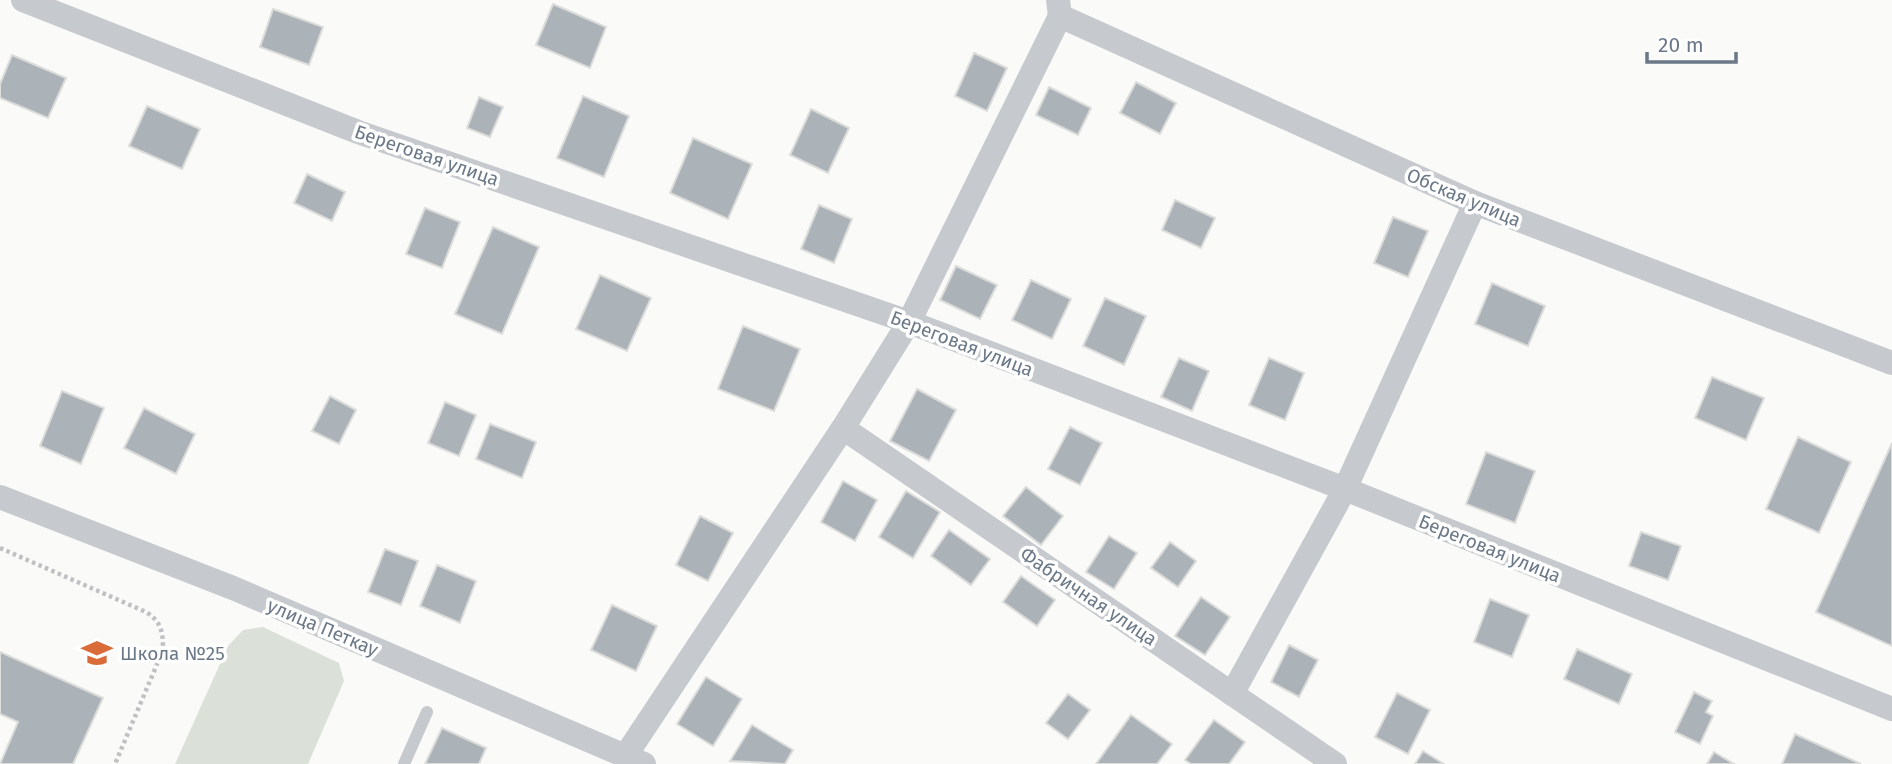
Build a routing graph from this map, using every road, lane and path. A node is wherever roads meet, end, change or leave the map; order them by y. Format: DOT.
graph roads {
  1 [pos="23,0"];
  2 [pos="1059,8"];
  3 [pos="1475,203"];
  4 [pos="909,322"];
  5 [pos="1892,363"];
  6 [pos="843,428"];
  7 [pos="1345,489"];
  8 [pos="0,497"];
  9 [pos="0,548"];
  10 [pos="1231,694"];
  11 [pos="1892,709"];
  12 [pos="427,712"];
  13 [pos="635,759"];
  14 [pos="115,764"];
  15 [pos="404,764"];
  16 [pos="1335,764"];
  1 -- 4 [label="street, Береговая улица"];
  2 -- 3 [label="street, Обская улица"];
  2 -- 4 [label="street"];
  3 -- 5 [label="street, Обская улица"];
  3 -- 7 [label="street"];
  4 -- 6 [label="street"];
  4 -- 7 [label="street, Береговая улица"];
  6 -- 10 [label="street, Фабричная улица"];
  6 -- 13 [label="street"];
  7 -- 10 [label="street"];
  7 -- 11 [label="street, Береговая улица"];
  8 -- 13 [label="street, улица Петкау"];
  9 -- 14 [label="path"];
  10 -- 16 [label="street, Фабричная улица"];
  12 -- 15 [label="lane"];
}
